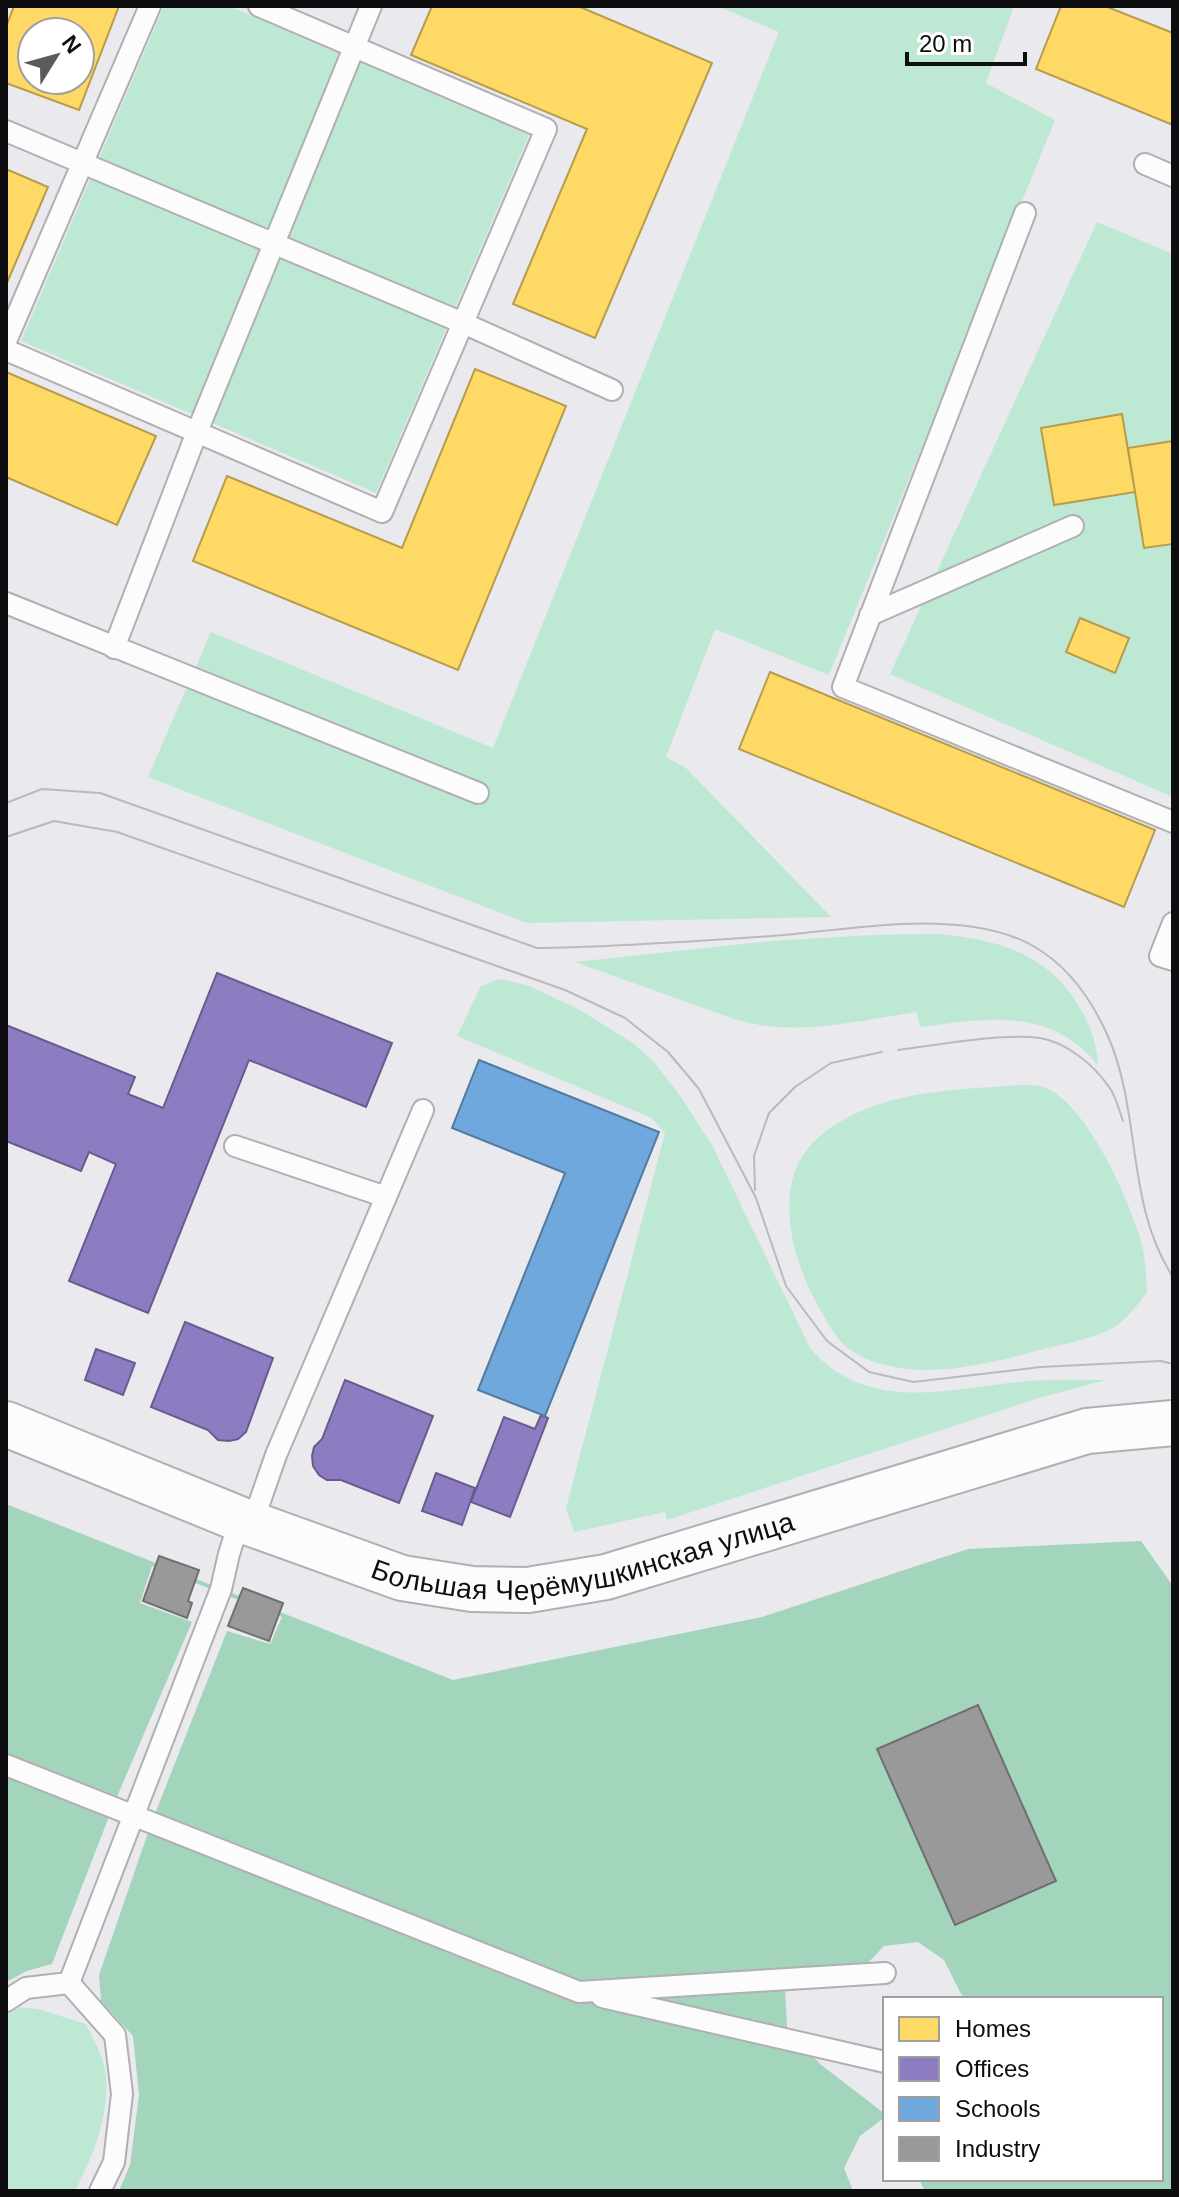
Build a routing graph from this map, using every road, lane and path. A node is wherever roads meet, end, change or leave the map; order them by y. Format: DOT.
graph roads {
  1 [pos="150,6"];
  2 [pos="259,6"];
  3 [pos="371,6"];
  4 [pos="354,47"];
  5 [pos="6,131"];
  6 [pos="83,162"];
  7 [pos="1145,164"];
  8 [pos="1173,176"];
  9 [pos="1025,213"];
  10 [pos="276,243"];
  11 [pos="463,323"];
  12 [pos="6,341"];
  13 [pos="6,350"];
  14 [pos="612,390"];
  15 [pos="197,432"];
  16 [pos="1073,526"];
  17 [pos="7,607"];
  18 [pos="870,615"];
  19 [pos="114,648"];
  20 [pos="478,793"];
  21 [pos="1173,822"];
  22 [pos="1173,923"];
  23 [pos="1173,960"];
  24 [pos="423,1110"];
  25 [pos="235,1146"];
  26 [pos="386,1197"];
  27 [pos="1173,1423"];
  28 [pos="6,1424"];
  29 [pos="246,1522"];
  30 [pos="6,1765"];
  31 [pos="133,1816"];
  32 [pos="885,1973"];
  33 [pos="69,1983"];
  34 [pos="579,1992"];
  35 [pos="6,2001"];
  36 [pos="883,2062"];
  37 [pos="100,2191"];
  1 -- 6 [label="lane"];
  2 -- 4 [label="lane"];
  3 -- 4 [label="lane"];
  4 -- 10 [label="lane"];
  4 -- 11 [label="lane"];
  5 -- 6 [label="lane"];
  6 -- 10 [label="lane"];
  6 -- 12 [label="lane"];
  7 -- 8 [label="lane"];
  9 -- 18 [label="lane"];
  10 -- 11 [label="lane"];
  10 -- 15 [label="lane"];
  11 -- 14 [label="lane"];
  11 -- 15 [label="lane"];
  13 -- 15 [label="lane"];
  15 -- 19 [label="lane"];
  16 -- 18 [label="lane"];
  17 -- 19 [label="lane"];
  18 -- 21 [label="lane"];
  19 -- 20 [label="lane"];
  22 -- 23 [label="lane"];
  24 -- 26 [label="lane"];
  25 -- 26 [label="lane"];
  26 -- 29 [label="lane"];
  27 -- 29 [label="street, Большая Черёмушкинская улица"];
  28 -- 29 [label="street, Большая Черёмушкинская улица"];
  29 -- 31 [label="lane"];
  30 -- 31 [label="lane"];
  31 -- 33 [label="lane"];
  31 -- 34 [label="lane"];
  32 -- 34 [label="lane"];
  33 -- 35 [label="lane"];
  33 -- 37 [label="lane"];
  34 -- 36 [label="lane"];
}
